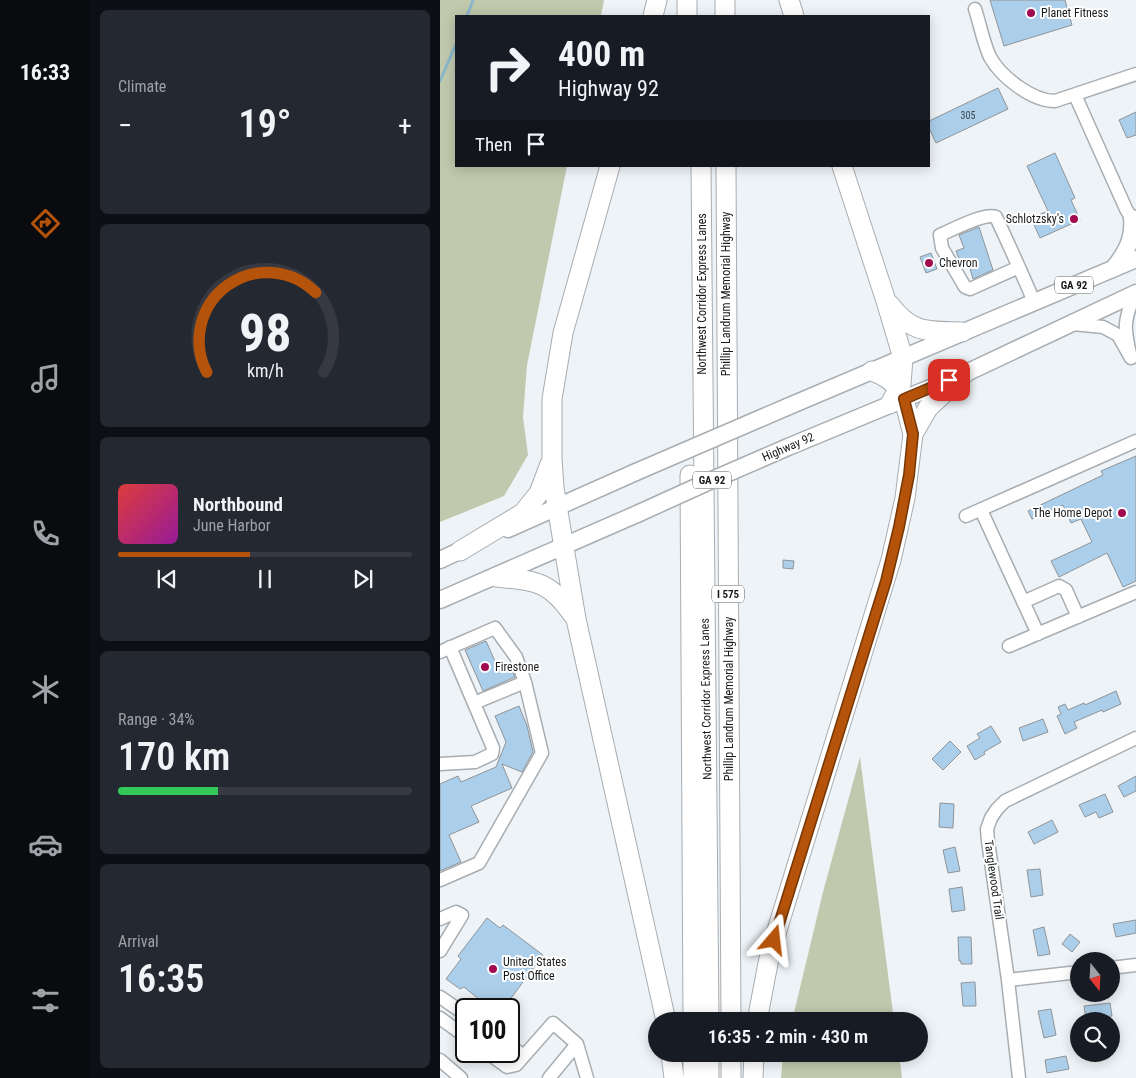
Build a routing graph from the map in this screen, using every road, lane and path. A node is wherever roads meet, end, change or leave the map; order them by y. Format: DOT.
graph roads {
  1 [pos="657,0"];
  2 [pos="687,0"];
  3 [pos="700,0"];
  4 [pos="725,0"];
  5 [pos="789,0"];
  6 [pos="975,9"];
  7 [pos="653,15"];
  8 [pos="688,15"];
  9 [pos="700,15"];
  10 [pos="725,15"];
  11 [pos="794,15"];
  12 [pos="1136,74"];
  13 [pos="1075,95"];
  14 [pos="610,167"];
  15 [pos="688,167"];
  16 [pos="701,167"];
  17 [pos="726,167"];
  18 [pos="842,167"];
  19 [pos="1134,222"];
  20 [pos="1136,260"];
  21 [pos="1019,267"];
  22 [pos="1113,269"];
  23 [pos="1136,294"];
  24 [pos="886,301"];
  25 [pos="1034,302"];
  26 [pos="1073,324"];
  27 [pos="962,332"];
  28 [pos="903,358"];
  29 [pos="872,371"];
  30 [pos="964,374"];
  31 [pos="898,397"];
  32 [pos="913,434"];
  33 [pos="1136,441"];
  34 [pos="552,458"];
  35 [pos="558,507"];
  36 [pos="981,510"];
  37 [pos="966,516"];
  38 [pos="565,546"];
  39 [pos="460,551"];
  40 [pos="440,560"];
  41 [pos="496,577"];
  42 [pos="1136,592"];
  43 [pos="440,600"];
  44 [pos="1023,602"];
  45 [pos="1078,617"];
  46 [pos="576,620"];
  47 [pos="1038,634"];
  48 [pos="1009,646"];
  49 [pos="445,650"];
  50 [pos="525,682"];
  51 [pos="474,703"];
  52 [pos="1136,738"];
  53 [pos="440,764"];
  54 [pos="440,880"];
  55 [pos="440,919"];
  56 [pos="440,951"];
  57 [pos="1136,965"];
  58 [pos="1120,967"];
  59 [pos="1070,973"];
  60 [pos="1008,980"];
  61 [pos="440,997"];
  62 [pos="455,1007"];
  63 [pos="664,1012"];
  64 [pos="693,1012"];
  65 [pos="709,1012"];
  66 [pos="731,1012"];
  67 [pos="759,1012"];
  68 [pos="440,1018"];
  69 [pos="455,1029"];
  70 [pos="577,1044"];
  71 [pos="520,1053"];
  72 [pos="524,1056"];
  73 [pos="440,1060"];
  74 [pos="520,1060"];
  75 [pos="672,1062"];
  76 [pos="693,1062"];
  77 [pos="709,1062"];
  78 [pos="731,1062"];
  79 [pos="753,1062"];
  80 [pos="501,1063"];
  81 [pos="518,1063"];
  82 [pos="461,1078"];
  83 [pos="549,1078"];
  84 [pos="587,1078"];
  85 [pos="674,1078"];
  86 [pos="694,1078"];
  87 [pos="709,1078"];
  88 [pos="732,1078"];
  89 [pos="752,1078"];
  90 [pos="1018,1078"];
  1 -- 7 [label="highway"];
  2 -- 8 [label="highway"];
  3 -- 9 [label="highway"];
  4 -- 10 [label="highway"];
  5 -- 11 [label="highway"];
  6 -- 13 [label="street"];
  12 -- 13 [label="street"];
  13 -- 19 [label="street"];
  14 -- 34 [label="highway"];
  15 -- 64 [label="highway"];
  16 -- 65 [label="highway, Northwest Corridor Express Lanes"];
  17 -- 66 [label="highway, Phillip Landrum Memorial Highway / I 575"];
  18 -- 24 [label="highway"];
  19 -- 22 [label="main road"];
  20 -- 22 [label="main road, GA 92"];
  21 -- 21 [label="street"];
  21 -- 25 [label="street"];
  22 -- 25 [label="main road, GA 92"];
  23 -- 26 [label="main road, Highway 92 / GA 92"];
  23 -- 26 [label="street"];
  24 -- 27 [label="highway"];
  24 -- 28 [label="highway"];
  25 -- 27 [label="main road, GA 92"];
  26 -- 30 [label="main road, Highway 92 / GA 92"];
  27 -- 28 [label="main road, GA 92"];
  28 -- 29 [label="main road, GA 92"];
  28 -- 31 [label="highway"];
  29 -- 31 [label="highway"];
  29 -- 35 [label="main road, GA 92, bridge"];
  30 -- 31 [label="main road, Highway 92 / GA 92"];
  30 -- 32 [label="highway"];
  31 -- 32 [label="highway"];
  31 -- 38 [label="main road, Highway 92 / GA 92, bridge"];
  32 -- 67 [label="highway"];
  33 -- 36 [label="street"];
  34 -- 35 [label="highway"];
  34 -- 39 [label="highway"];
  35 -- 38 [label="highway"];
  35 -- 39 [label="main road, GA 92"];
  36 -- 37 [label="street"];
  36 -- 44 [label="street"];
  38 -- 41 [label="main road, Highway 92 / GA 92"];
  38 -- 46 [label="highway"];
  39 -- 40 [label="main road, GA 92"];
  41 -- 43 [label="main road, Highway 92 / GA 92"];
  41 -- 46 [label="highway"];
  42 -- 45 [label="street"];
  44 -- 45 [label="street"];
  44 -- 47 [label="street"];
  45 -- 47 [label="street"];
  46 -- 63 [label="highway"];
  47 -- 48 [label="street"];
  49 -- 50 [label="street"];
  49 -- 51 [label="street"];
  50 -- 51 [label="street"];
  50 -- 54 [label="street"];
  51 -- 53 [label="street"];
  52 -- 60 [label="street, Tanglewood Trail"];
  55 -- 56 [label="street"];
  57 -- 58 [label="street"];
  59 -- 60 [label="street"];
  60 -- 90 [label="street, Tanglewood Trail"];
  61 -- 62 [label="street"];
  68 -- 69 [label="street"];
  70 -- 72 [label="street"];
  70 -- 83 [label="street"];
  70 -- 84 [label="street"];
  71 -- 72 [label="street"];
  72 -- 74 [label="street"];
  73 -- 82 [label="street"];
  75 -- 85 [label="highway"];
  76 -- 86 [label="highway"];
  77 -- 87 [label="highway"];
  78 -- 88 [label="highway"];
  79 -- 89 [label="highway"];
  80 -- 81 [label="street"];
}
